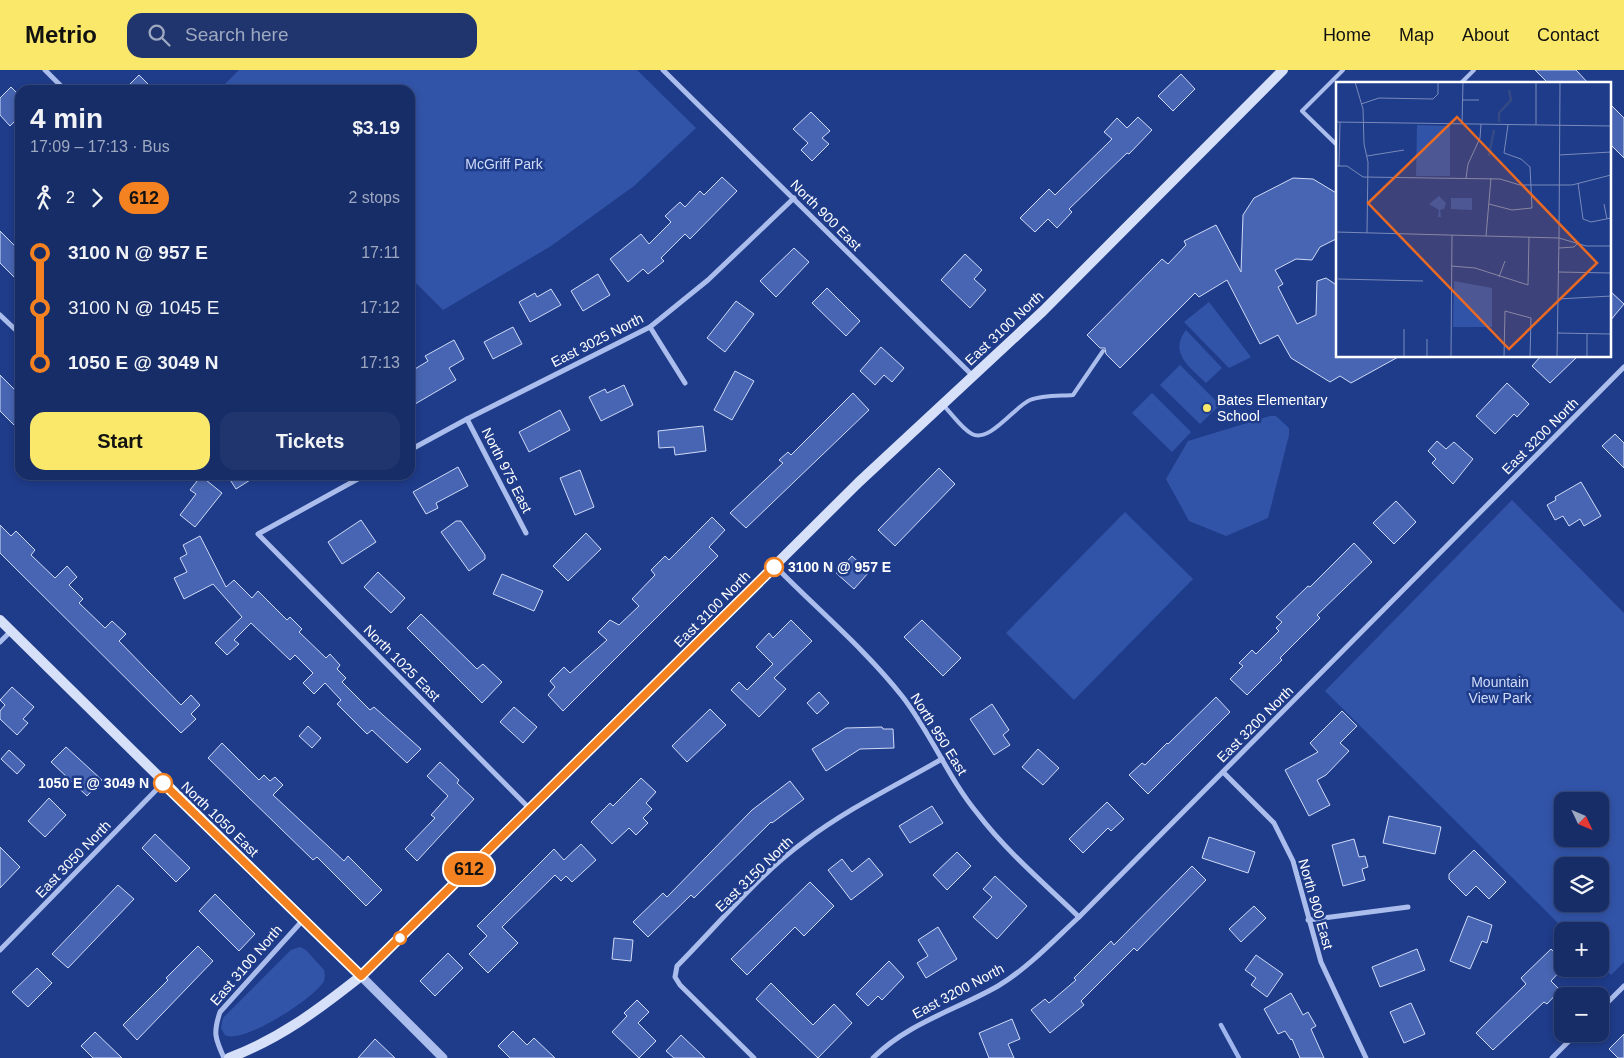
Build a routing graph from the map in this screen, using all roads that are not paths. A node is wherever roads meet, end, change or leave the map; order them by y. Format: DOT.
graph roads {
  1 [pos="45,70"];
  2 [pos="663,70"];
  3 [pos="1283,70"];
  4 [pos="1343,70"];
  5 [pos="1474,70"];
  6 [pos="1462,82"];
  7 [pos="60,85"];
  8 [pos="1336,144"];
  9 [pos="794,198"];
  10 [pos="0,315"];
  11 [pos="650,327"];
  12 [pos="15,329"];
  13 [pos="1103,351"];
  14 [pos="1624,367"];
  15 [pos="973,376"];
  16 [pos="685,383"];
  17 [pos="942,404"];
  18 [pos="467,418"];
  19 [pos="415,447"];
  20 [pos="356,480"];
  21 [pos="526,533"];
  22 [pos="774,566"];
  23 [pos="0,620"];
  24 [pos="11,631"];
  25 [pos="0,642"];
  26 [pos="942,759"];
  27 [pos="1223,772"];
  28 [pos="163,783"];
  29 [pos="530,809"];
  30 [pos="1408,907"];
  31 [pos="1079,917"];
  32 [pos="303,920"];
  33 [pos="1308,920"];
  34 [pos="0,950"];
  35 [pos="361,976"];
  36 [pos="1624,986"];
  37 [pos="1609,1001"];
  38 [pos="1568,1042"];
  39 [pos="1556,1053"];
  40 [pos="224,1058"];
  41 [pos="229,1058"];
  42 [pos="443,1058"];
  43 [pos="754,1058"];
  44 [pos="872,1058"];
  45 [pos="1366,1058"];
  46 [pos="1552,1058"];
  47 [pos="1561,1058"];
  1 -- 7 [label="street"];
  2 -- 9 [label="street, North 900 East"];
  3 -- 15 [label="main road, East 3100 North"];
  4 -- 8 [label="lane"];
  5 -- 6 [label="lane"];
  9 -- 11 [label="street, East 3025 North"];
  9 -- 15 [label="street, North 900 East"];
  10 -- 12 [label="street"];
  11 -- 16 [label="street"];
  11 -- 18 [label="street, East 3025 North"];
  13 -- 17 [label="lane"];
  14 -- 27 [label="street, East 3200 North"];
  15 -- 17 [label="main road, East 3100 North"];
  17 -- 22 [label="main road, East 3100 North"];
  18 -- 19 [label="street, East 3025 North"];
  18 -- 21 [label="street, North 975 East"];
  20 -- 29 [label="street, North 1025 East"];
  22 -- 26 [label="street, North 950 East"];
  22 -- 29 [label="main road, East 3100 North"];
  23 -- 24 [label="main road, North 1050 East"];
  24 -- 25 [label="street"];
  24 -- 28 [label="main road, North 1050 East"];
  26 -- 31 [label="street, North 950 East"];
  26 -- 43 [label="street, East 3150 North"];
  27 -- 31 [label="street, East 3200 North"];
  27 -- 33 [label="street, North 900 East"];
  28 -- 32 [label="main road, North 1050 East"];
  28 -- 34 [label="street, East 3050 North"];
  29 -- 35 [label="main road, East 3100 North"];
  30 -- 33 [label="street"];
  31 -- 44 [label="street, East 3200 North"];
  32 -- 35 [label="main road, North 1050 East"];
  32 -- 40 [label="street, East 3100 North"];
  33 -- 45 [label="street, North 900 East"];
  35 -- 41 [label="main road, East 3100 North"];
  35 -- 42 [label="street, North 1050 East"];
  36 -- 37 [label="street"];
  38 -- 39 [label="street"];
  39 -- 46 [label="street"];
  39 -- 47 [label="street"];
}
